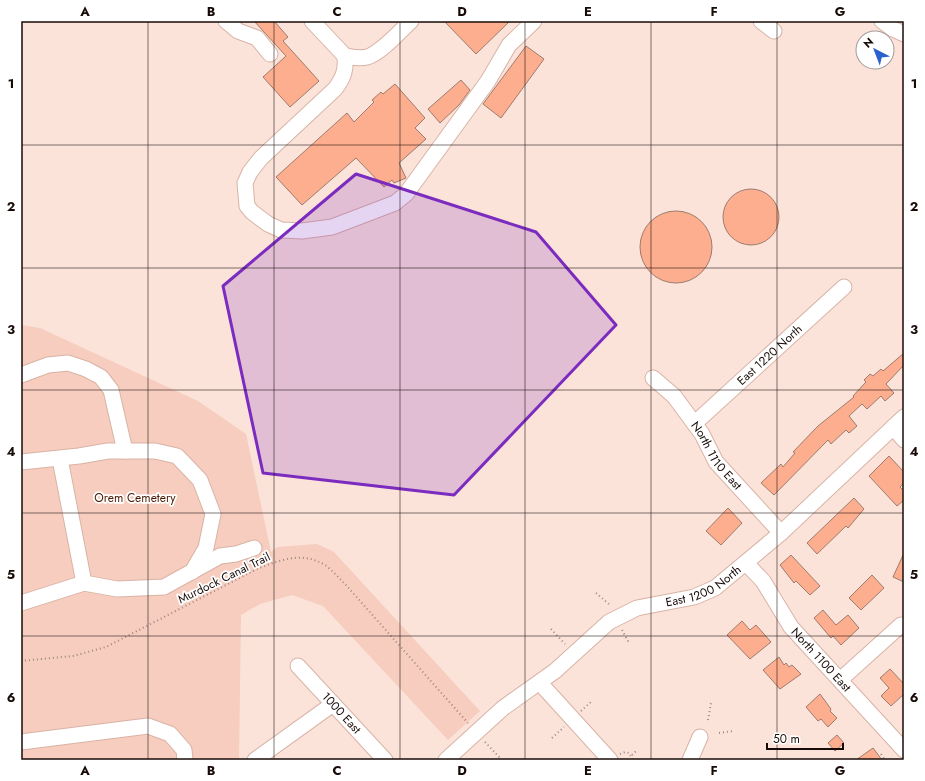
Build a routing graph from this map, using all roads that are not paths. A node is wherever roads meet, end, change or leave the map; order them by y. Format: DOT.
graph roads {
  1 [pos="226,21"];
  2 [pos="312,21"];
  3 [pos="411,21"];
  4 [pos="534,21"];
  5 [pos="761,21"];
  6 [pos="882,21"];
  7 [pos="774,31"];
  8 [pos="904,34"];
  9 [pos="270,54"];
  10 [pos="344,56"];
  11 [pos="844,287"];
  12 [pos="21,375"];
  13 [pos="653,378"];
  14 [pos="904,417"];
  15 [pos="695,423"];
  16 [pos="892,427"];
  17 [pos="904,440"];
  18 [pos="125,451"];
  19 [pos="60,459"];
  20 [pos="21,462"];
  21 [pos="781,533"];
  22 [pos="254,548"];
  23 [pos="746,563"];
  24 [pos="192,572"];
  25 [pos="84,583"];
  26 [pos="21,603"];
  27 [pos="901,624"];
  28 [pos="298,666"];
  29 [pos="840,680"];
  30 [pos="540,683"];
  31 [pos="333,704"];
  32 [pos="700,737"];
  33 [pos="21,742"];
  34 [pos="904,750"];
  35 [pos="615,757"];
  36 [pos="185,760"];
  37 [pos="255,760"];
  38 [pos="385,760"];
  39 [pos="446,760"];
  40 [pos="690,760"];
  1 -- 9 [label="street"];
  2 -- 10 [label="street"];
  3 -- 10 [label="street"];
  4 -- 10 [label="street"];
  5 -- 7 [label="street"];
  6 -- 8 [label="street"];
  11 -- 15 [label="street, East 1220 North"];
  12 -- 18 [label="street"];
  13 -- 15 [label="street, North 1110 East"];
  14 -- 16 [label="street, East 1200 North"];
  15 -- 21 [label="street, North 1110 East"];
  16 -- 17 [label="street"];
  16 -- 21 [label="street, East 1200 North"];
  18 -- 19 [label="street"];
  18 -- 24 [label="street"];
  19 -- 20 [label="street"];
  19 -- 25 [label="street"];
  21 -- 23 [label="street, East 1200 North"];
  22 -- 24 [label="street"];
  23 -- 29 [label="street, North 1100 East"];
  23 -- 30 [label="street, East 1200 North"];
  24 -- 25 [label="street"];
  25 -- 26 [label="street"];
  27 -- 29 [label="street"];
  28 -- 31 [label="street, 1000 East"];
  29 -- 34 [label="street, North 1100 East"];
  30 -- 35 [label="street"];
  30 -- 39 [label="street, East 1200 North"];
  31 -- 37 [label="street"];
  31 -- 38 [label="street, 1000 East"];
  32 -- 40 [label="street"];
  33 -- 36 [label="street"];
}
